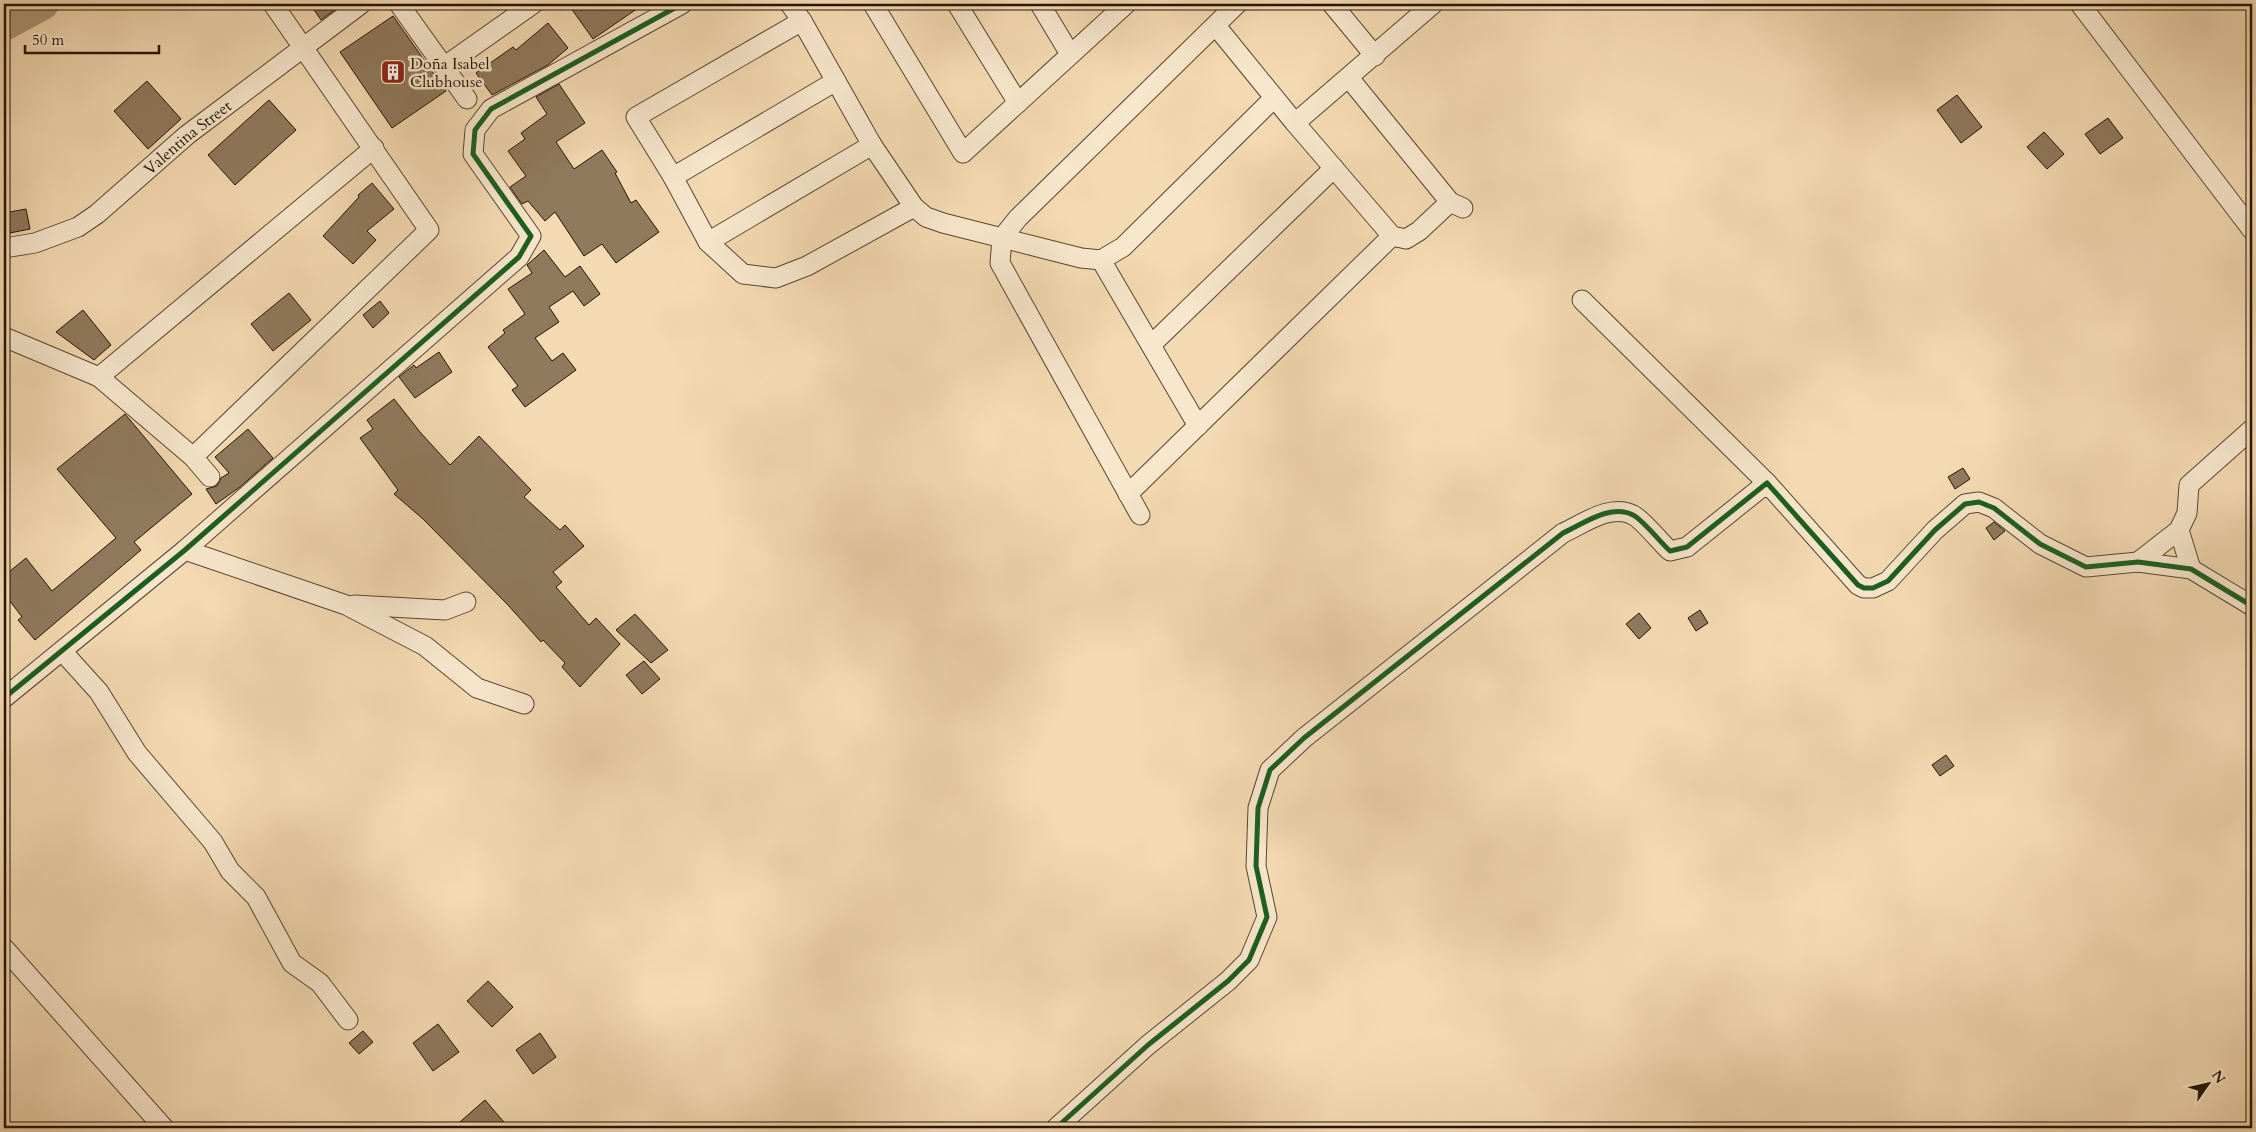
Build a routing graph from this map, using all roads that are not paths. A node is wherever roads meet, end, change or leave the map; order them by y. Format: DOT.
graph roads {
  1 [pos="273,4"];
  2 [pos="361,4"];
  3 [pos="399,4"];
  4 [pos="533,4"];
  5 [pos="682,4"];
  6 [pos="790,4"];
  7 [pos="873,4"];
  8 [pos="958,4"];
  9 [pos="1040,4"];
  10 [pos="1125,4"];
  11 [pos="1237,4"];
  12 [pos="1332,4"];
  13 [pos="2080,4"];
  14 [pos="1426,6"];
  15 [pos="802,21"];
  16 [pos="1216,26"];
  17 [pos="302,48"];
  18 [pos="1070,54"];
  19 [pos="1375,56"];
  20 [pos="445,66"];
  21 [pos="1349,78"];
  22 [pos="836,80"];
  23 [pos="1274,98"];
  24 [pos="467,99"];
  25 [pos="1018,103"];
  26 [pos="1295,124"];
  27 [pos="872,145"];
  28 [pos="374,148"];
  29 [pos="1334,168"];
  30 [pos="673,177"];
  31 [pos="914,207"];
  32 [pos="2252,230"];
  33 [pos="1392,236"];
  34 [pos="1002,238"];
  35 [pos="708,242"];
  36 [pos="4,248"];
  37 [pos="1101,260"];
  38 [pos="1582,300"];
  39 [pos="4,337"];
  40 [pos="1151,345"];
  41 [pos="99,377"];
  42 [pos="1198,426"];
  43 [pos="2252,429"];
  44 [pos="193,457"];
  45 [pos="210,477"];
  46 [pos="1767,483"];
  47 [pos="1128,494"];
  48 [pos="1140,515"];
  49 [pos="2180,530"];
  50 [pos="185,550"];
  51 [pos="2138,562"];
  52 [pos="2192,569"];
  53 [pos="466,602"];
  54 [pos="346,604"];
  55 [pos="2252,606"];
  56 [pos="62,651"];
  57 [pos="4,698"];
  58 [pos="524,704"];
  59 [pos="4,948"];
  60 [pos="348,1020"];
  61 [pos="164,1128"];
  62 [pos="1056,1128"];
  1 -- 17 [label="street"];
  2 -- 17 [label="street, Valentina Street"];
  3 -- 20 [label="street"];
  4 -- 20 [label="street"];
  5 -- 50 [label="street"];
  6 -- 15 [label="street"];
  7 -- 25 [label="street"];
  8 -- 25 [label="street"];
  9 -- 18 [label="street"];
  10 -- 18 [label="street"];
  11 -- 16 [label="street"];
  12 -- 19 [label="street"];
  13 -- 32 [label="street"];
  14 -- 19 [label="street"];
  15 -- 22 [label="street"];
  15 -- 30 [label="street"];
  16 -- 23 [label="street"];
  16 -- 34 [label="street"];
  17 -- 28 [label="street"];
  17 -- 36 [label="street, Valentina Street"];
  18 -- 25 [label="street"];
  19 -- 21 [label="street"];
  20 -- 24 [label="street"];
  21 -- 26 [label="street"];
  21 -- 33 [label="street"];
  22 -- 27 [label="street"];
  22 -- 30 [label="street"];
  23 -- 26 [label="street"];
  23 -- 37 [label="street"];
  26 -- 29 [label="street"];
  27 -- 31 [label="street"];
  27 -- 35 [label="street"];
  28 -- 41 [label="street"];
  28 -- 44 [label="street"];
  29 -- 33 [label="street"];
  29 -- 40 [label="street"];
  30 -- 35 [label="street"];
  31 -- 34 [label="street"];
  31 -- 35 [label="street"];
  33 -- 42 [label="street"];
  34 -- 37 [label="street"];
  34 -- 47 [label="street"];
  37 -- 40 [label="street"];
  38 -- 46 [label="street"];
  39 -- 41 [label="street"];
  40 -- 42 [label="street"];
  41 -- 44 [label="street"];
  42 -- 47 [label="street"];
  43 -- 49 [label="street"];
  44 -- 45 [label="street"];
  46 -- 51 [label="street"];
  46 -- 62 [label="street"];
  47 -- 48 [label="street"];
  49 -- 51 [label="street"];
  49 -- 52 [label="street"];
  50 -- 54 [label="street"];
  50 -- 56 [label="street"];
  51 -- 52 [label="street"];
  52 -- 55 [label="street"];
  53 -- 54 [label="street"];
  54 -- 58 [label="street"];
  56 -- 57 [label="street"];
  56 -- 60 [label="street"];
  59 -- 61 [label="street"];
}
